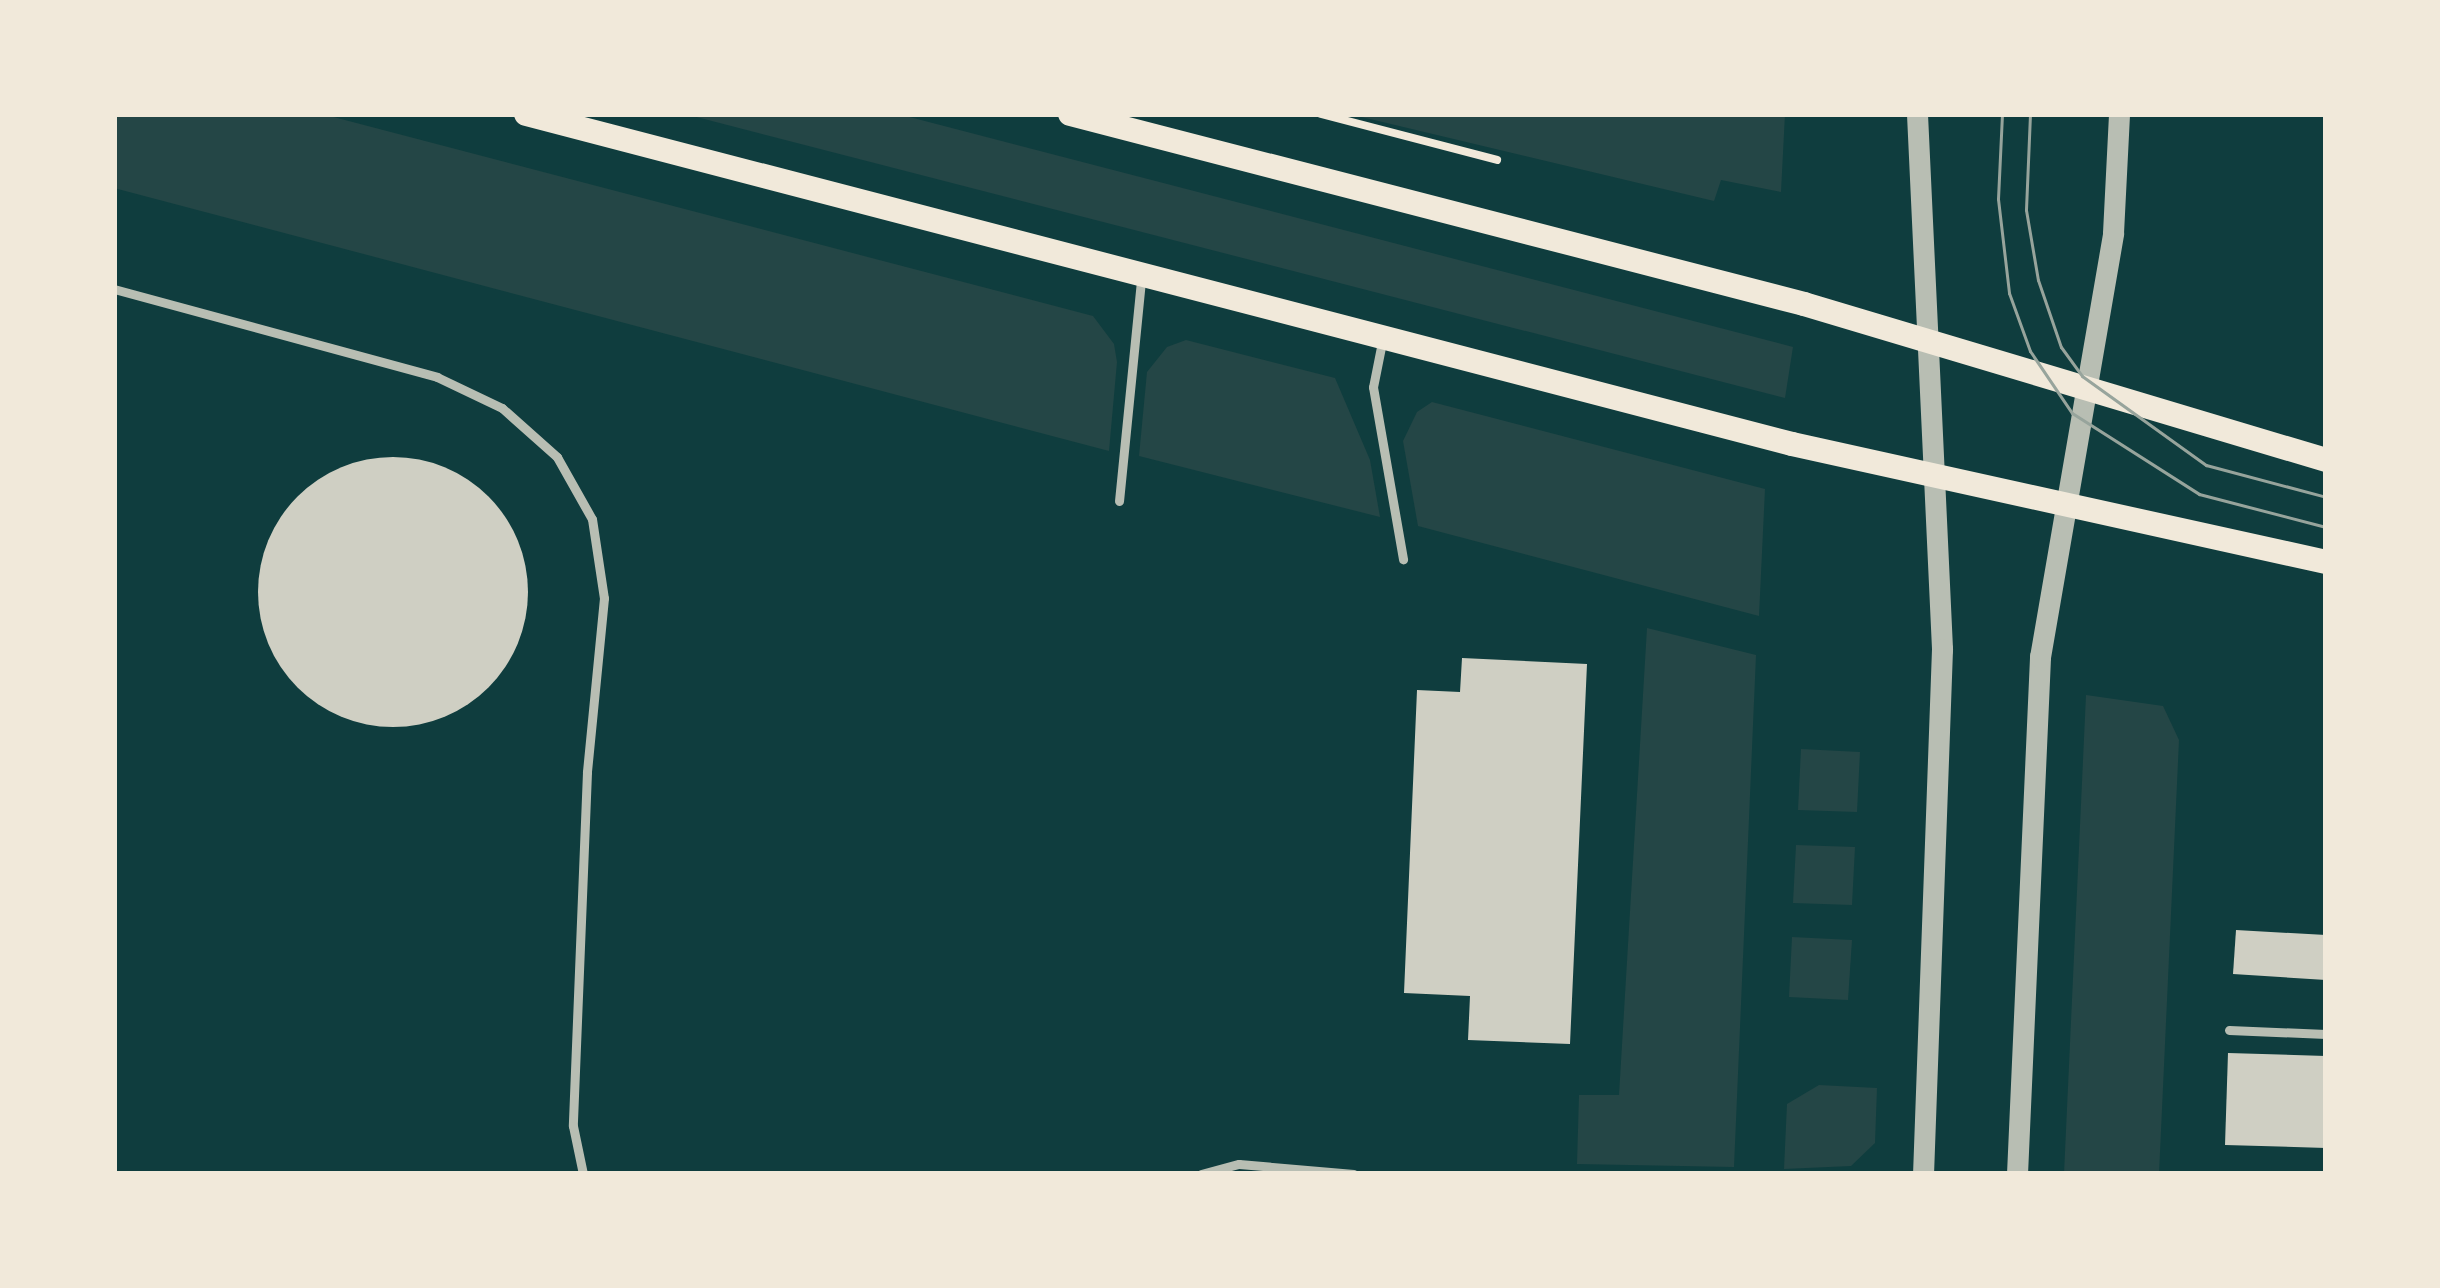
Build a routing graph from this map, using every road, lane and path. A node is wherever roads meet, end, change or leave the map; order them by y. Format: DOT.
graph roads {
  1 [pos="526,114"];
  2 [pos="1070,114"];
  3 [pos="1321,114"];
  4 [pos="1917,114"];
  5 [pos="2119,114"];
  6 [pos="1497,160"];
  7 [pos="1142,274"];
  8 [pos="114,289"];
  9 [pos="1382,337"];
  10 [pos="1923,340"];
  11 [pos="2086,392"];
  12 [pos="2326,460"];
  13 [pos="1932,473"];
  14 [pos="1119,501"];
  15 [pos="2066,501"];
  16 [pos="1403,559"];
  17 [pos="2326,562"];
  18 [pos="2229,1030"];
  19 [pos="2326,1034"];
  20 [pos="583,1174"];
  21 [pos="1201,1174"];
  22 [pos="1354,1174"];
  23 [pos="1923,1174"];
  24 [pos="2017,1174"];
  1 -- 7 [label="main road"];
  2 -- 10 [label="main road"];
  3 -- 6 [label="path"];
  4 -- 10 [label="street"];
  5 -- 11 [label="street"];
  7 -- 9 [label="main road"];
  7 -- 14 [label="lane"];
  8 -- 20 [label="lane"];
  9 -- 13 [label="main road"];
  9 -- 16 [label="lane"];
  10 -- 11 [label="main road"];
  10 -- 13 [label="street"];
  11 -- 12 [label="main road"];
  11 -- 15 [label="street"];
  13 -- 15 [label="main road"];
  13 -- 23 [label="street"];
  15 -- 17 [label="main road"];
  15 -- 24 [label="street"];
  18 -- 19 [label="lane"];
  21 -- 22 [label="lane"];
}
